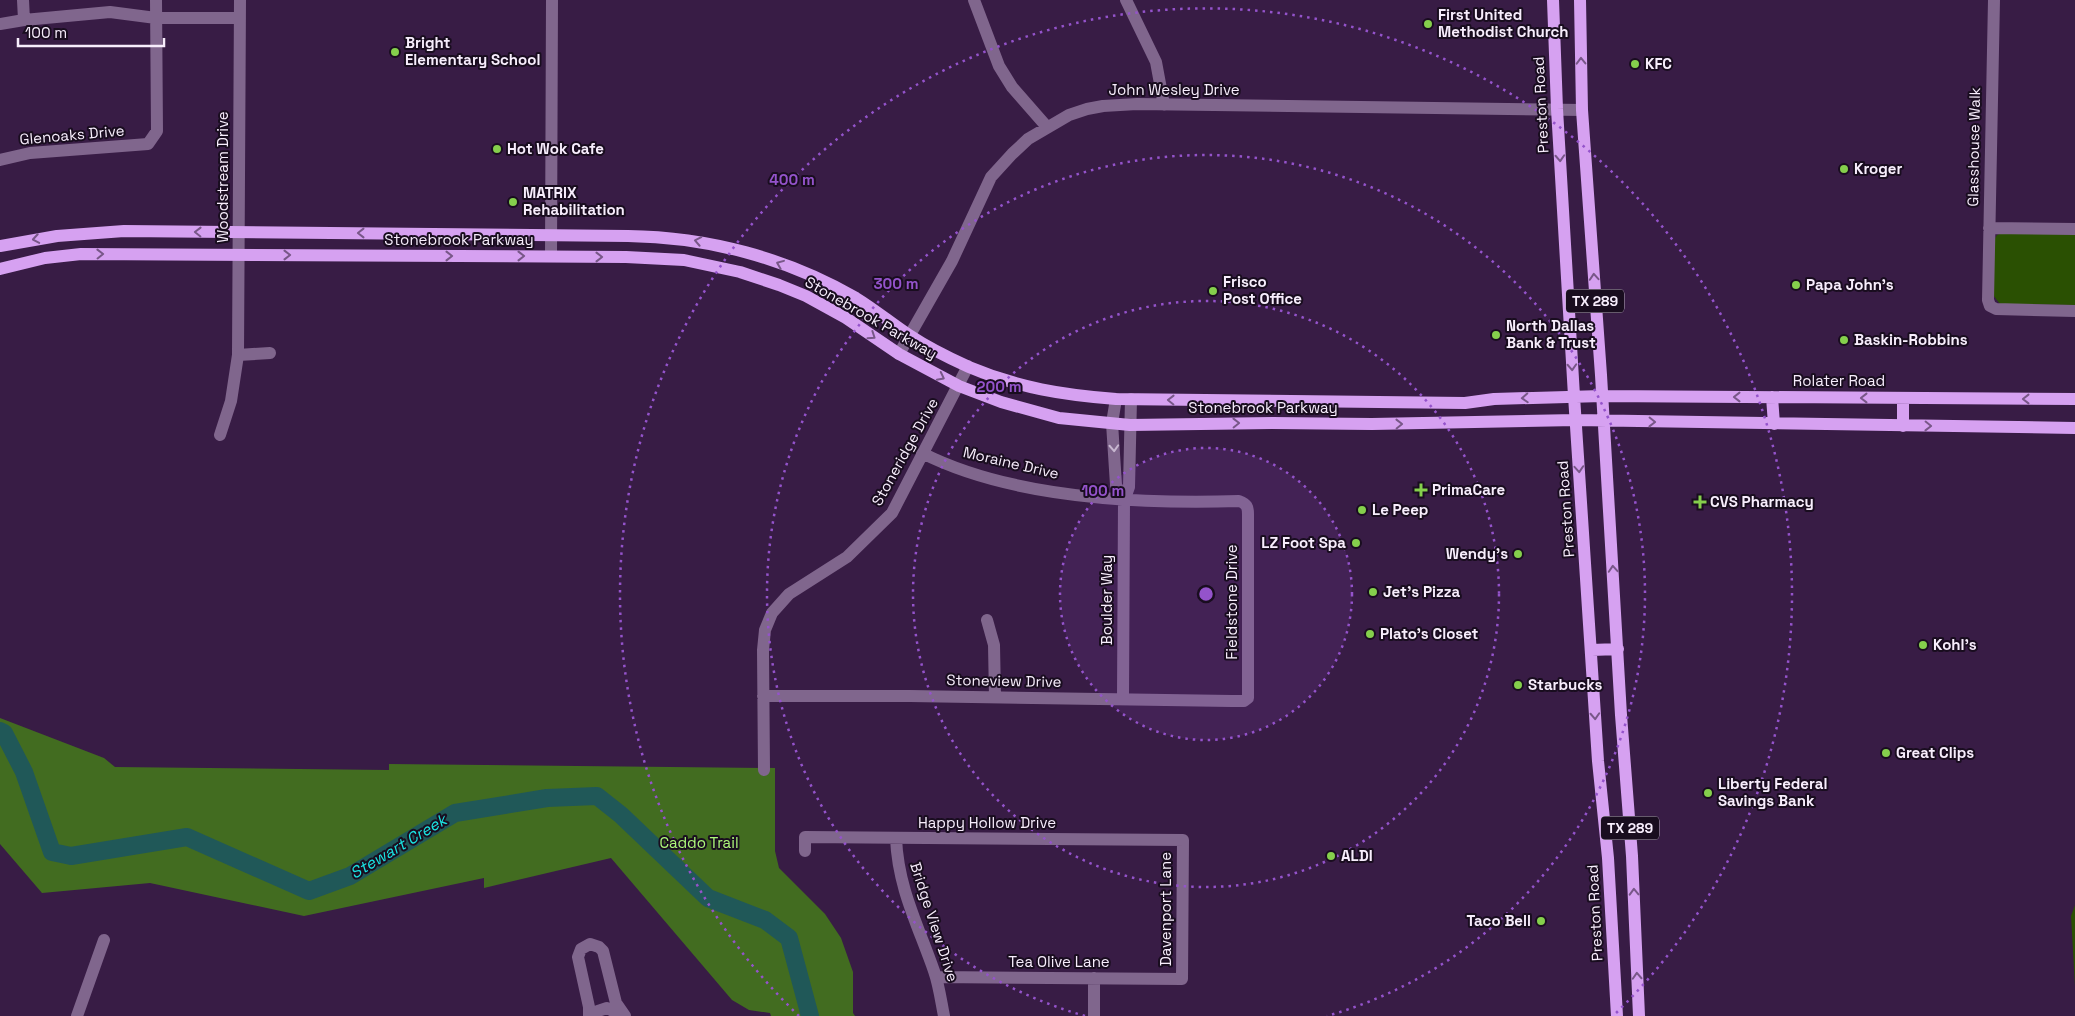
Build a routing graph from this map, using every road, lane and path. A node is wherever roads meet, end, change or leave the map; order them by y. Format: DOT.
graph roads {
  1 [pos="23,0"];
  2 [pos="156,0"];
  3 [pos="240,0"];
  4 [pos="552,0"];
  5 [pos="974,0"];
  6 [pos="1126,0"];
  7 [pos="1553,0"];
  8 [pos="1580,0"];
  9 [pos="1994,0"];
  10 [pos="156,18"];
  11 [pos="240,18"];
  12 [pos="24,20"];
  13 [pos="0,24"];
  14 [pos="1164,105"];
  15 [pos="1557,109"];
  16 [pos="1582,110"];
  17 [pos="1046,127"];
  18 [pos="0,160"];
  19 [pos="1989,228"];
  20 [pos="2075,229"];
  21 [pos="239,232"];
  22 [pos="550,235"];
  23 [pos="0,246"];
  24 [pos="745,252"];
  25 [pos="238,255"];
  26 [pos="551,256"];
  27 [pos="761,257"];
  28 [pos="0,269"];
  29 [pos="740,272"];
  30 [pos="755,277"];
  31 [pos="2075,311"];
  32 [pos="910,336"];
  33 [pos="270,353"];
  34 [pos="899,354"];
  35 [pos="238,355"];
  36 [pos="968,366"];
  37 [pos="959,386"];
  38 [pos="1574,396"];
  39 [pos="1602,396"];
  40 [pos="1772,397"];
  41 [pos="1903,398"];
  42 [pos="1116,399"];
  43 [pos="1131,399"];
  44 [pos="2075,399"];
  45 [pos="1272,401"];
  46 [pos="1374,402"];
  47 [pos="1576,420"];
  48 [pos="1603,421"];
  49 [pos="1112,423"];
  50 [pos="1272,423"];
  51 [pos="1372,424"];
  52 [pos="1774,424"];
  53 [pos="1130,425"];
  54 [pos="1903,426"];
  55 [pos="2075,428"];
  56 [pos="220,435"];
  57 [pos="922,453"];
  58 [pos="1124,500"];
  59 [pos="1244,503"];
  60 [pos="987,620"];
  61 [pos="1618,649"];
  62 [pos="1592,650"];
  63 [pos="763,696"];
  64 [pos="995,697"];
  65 [pos="1123,699"];
  66 [pos="1244,701"];
  67 [pos="764,770"];
  68 [pos="896,838"];
  69 [pos="1183,840"];
  70 [pos="805,851"];
  71 [pos="104,940"];
  72 [pos="1635,941"];
  73 [pos="1613,942"];
  74 [pos="1636,957"];
  75 [pos="1614,959"];
  76 [pos="936,977"];
  77 [pos="1094,978"];
  78 [pos="1182,979"];
  79 [pos="77,1016"];
  80 [pos="589,1016"];
  81 [pos="593,1016"];
  82 [pos="624,1016"];
  83 [pos="944,1016"];
  84 [pos="1094,1016"];
  85 [pos="1617,1016"];
  86 [pos="1639,1016"];
  1 -- 12 [label="street"];
  2 -- 10 [label="street"];
  3 -- 11 [label="street, Woodstream Drive"];
  4 -- 22 [label="street"];
  5 -- 17 [label="street"];
  6 -- 14 [label="street"];
  7 -- 15 [label="main road, Preston Road / TX 289"];
  16 -- 8 [label="main road, TX 289, one-way"];
  9 -- 19 [label="street, Glasshouse Walk"];
  10 -- 11 [label="street"];
  10 -- 12 [label="street"];
  10 -- 18 [label="street, Glenoaks Drive"];
  11 -- 21 [label="street, Woodstream Drive"];
  12 -- 13 [label="street"];
  14 -- 15 [label="street, John Wesley Drive"];
  14 -- 17 [label="street, John Wesley Drive"];
  15 -- 16 [label="street, John Wesley Drive"];
  15 -- 38 [label="main road, Preston Road / TX 289, one-way"];
  39 -- 16 [label="main road, TX 289, one-way"];
  17 -- 32 [label="street, John Wesley Drive"];
  19 -- 20 [label="street"];
  19 -- 31 [label="street, Glasshouse Walk"];
  22 -- 21 [label="main road, Stonebrook Parkway, one-way"];
  21 -- 23 [label="main road, Stonebrook Parkway, one-way"];
  21 -- 25 [label="street, Woodstream Drive"];
  24 -- 22 [label="main road, Stonebrook Parkway, one-way"];
  22 -- 26 [label="street"];
  24 -- 27 [label="main road, Stonebrook Parkway"];
  24 -- 29 [label="main road"];
  25 -- 26 [label="main road, Stonebrook Parkway, one-way"];
  28 -- 25 [label="main road, Stonebrook Parkway, one-way"];
  25 -- 35 [label="street, Woodstream Drive"];
  26 -- 29 [label="main road, Stonebrook Parkway, one-way"];
  27 -- 30 [label="main road"];
  32 -- 27 [label="main road, Stonebrook Parkway, one-way"];
  29 -- 30 [label="main road, Stonebrook Parkway"];
  30 -- 34 [label="main road, Stonebrook Parkway, one-way"];
  32 -- 34 [label="street, John Wesley Drive"];
  32 -- 36 [label="main road, Stonebrook Parkway"];
  33 -- 35 [label="street"];
  34 -- 37 [label="main road, Stonebrook Parkway, one-way"];
  35 -- 56 [label="street, Woodstream Drive"];
  36 -- 37 [label="street, Stoneridge Drive"];
  36 -- 42 [label="main road, Stonebrook Parkway"];
  37 -- 49 [label="main road, Stonebrook Parkway"];
  37 -- 57 [label="street, Stoneridge Drive"];
  38 -- 39 [label="main road, Stonebrook Parkway"];
  38 -- 46 [label="main road, Stonebrook Parkway, one-way"];
  38 -- 47 [label="main road, Preston Road / TX 289"];
  40 -- 39 [label="main road, Rolater Road, one-way"];
  39 -- 48 [label="main road, TX 289"];
  41 -- 40 [label="main road, Rolater Road, one-way"];
  40 -- 52 [label="main road"];
  44 -- 41 [label="main road, Rolater Road, one-way"];
  41 -- 54 [label="main road"];
  42 -- 43 [label="main road, Stonebrook Parkway"];
  42 -- 49 [label="street, Boulder Way"];
  45 -- 43 [label="main road, Stonebrook Parkway, one-way"];
  43 -- 53 [label="street, Boulder Way"];
  45 -- 46 [label="main road, Stonebrook Parkway"];
  45 -- 50 [label="main road"];
  46 -- 51 [label="main road"];
  47 -- 48 [label="main road, Stonebrook Parkway"];
  51 -- 47 [label="main road, Stonebrook Parkway, one-way"];
  47 -- 62 [label="main road, Preston Road / TX 289, one-way"];
  48 -- 52 [label="main road, one-way"];
  61 -- 48 [label="main road, TX 289, one-way"];
  49 -- 53 [label="main road, Stonebrook Parkway"];
  49 -- 58 [label="street, Boulder Way, one-way"];
  50 -- 51 [label="main road, Stonebrook Parkway"];
  53 -- 50 [label="main road, Stonebrook Parkway, one-way"];
  52 -- 54 [label="main road"];
  53 -- 58 [label="street, Boulder Way"];
  54 -- 55 [label="main road, one-way"];
  57 -- 58 [label="street, Moraine Drive"];
  57 -- 63 [label="street, Stoneridge Drive"];
  58 -- 59 [label="street, Moraine Drive"];
  58 -- 65 [label="street, Boulder Way"];
  59 -- 66 [label="street, Fieldstone Drive"];
  60 -- 64 [label="street"];
  61 -- 62 [label="main road"];
  72 -- 61 [label="main road, TX 289, one-way"];
  62 -- 73 [label="main road, Preston Road / TX 289, one-way"];
  63 -- 64 [label="street, Stoneview Drive"];
  63 -- 67 [label="street, Stoneridge Drive"];
  64 -- 65 [label="street, Stoneview Drive"];
  65 -- 66 [label="street, Stoneview Drive"];
  68 -- 69 [label="street, Happy Hollow Drive"];
  68 -- 70 [label="street, Happy Hollow Drive"];
  68 -- 76 [label="street, Bridge View Drive"];
  69 -- 78 [label="street, Davenport Lane"];
  71 -- 79 [label="street"];
  72 -- 73 [label="main road"];
  72 -- 74 [label="main road, TX 289"];
  73 -- 75 [label="main road, Preston Road / TX 289"];
  74 -- 75 [label="main road"];
  86 -- 74 [label="main road, TX 289, one-way"];
  75 -- 85 [label="main road, Preston Road / TX 289"];
  76 -- 77 [label="street, Tea Olive Lane"];
  76 -- 83 [label="street, Bridge View Drive"];
  77 -- 78 [label="street, Tea Olive Lane"];
  77 -- 84 [label="street"];
  80 -- 82 [label="street"];
  81 -- 82 [label="street"];
}
